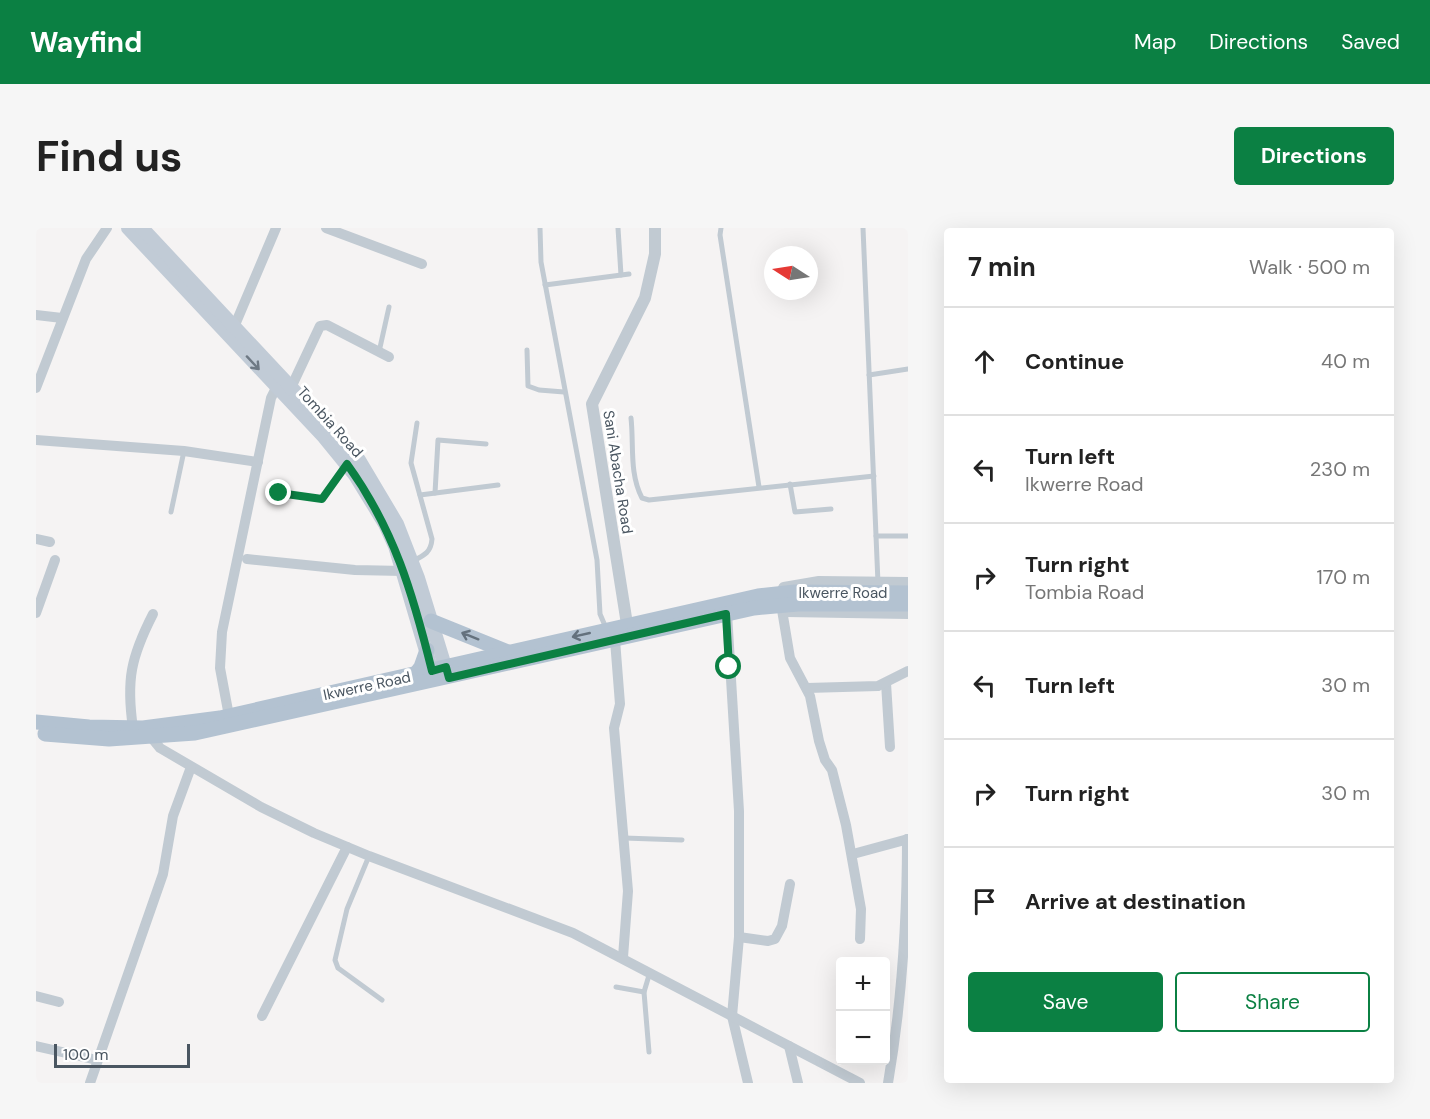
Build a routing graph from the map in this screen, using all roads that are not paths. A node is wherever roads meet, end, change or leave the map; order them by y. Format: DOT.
graph roads {
  1 [pos="107,228"];
  2 [pos="128,228"];
  3 [pos="142,228"];
  4 [pos="276,228"];
  5 [pos="326,228"];
  6 [pos="540,228"];
  7 [pos="618,228"];
  8 [pos="655,228"];
  9 [pos="721,228"];
  10 [pos="863,228"];
  11 [pos="422,264"];
  12 [pos="629,274"];
  13 [pos="621,275"];
  14 [pos="545,285"];
  15 [pos="389,307"];
  16 [pos="36,315"];
  17 [pos="62,318"];
  18 [pos="232,332"];
  19 [pos="527,350"];
  20 [pos="384,355"];
  21 [pos="908,369"];
  22 [pos="869,375"];
  23 [pos="279,382"];
  24 [pos="36,387"];
  25 [pos="290,392"];
  26 [pos="564,392"];
  27 [pos="631,418"];
  28 [pos="417,423"];
  29 [pos="36,440"];
  30 [pos="486,444"];
  31 [pos="184,451"];
  32 [pos="258,462"];
  33 [pos="347,464"];
  34 [pos="874,476"];
  35 [pos="790,484"];
  36 [pos="498,485"];
  37 [pos="759,487"];
  38 [pos="279,493"];
  39 [pos="435,493"];
  40 [pos="420,495"];
  41 [pos="831,509"];
  42 [pos="171,512"];
  43 [pos="876,536"];
  44 [pos="908,536"];
  45 [pos="36,539"];
  46 [pos="50,542"];
  47 [pos="247,559"];
  48 [pos="55,560"];
  49 [pos="407,566"];
  50 [pos="878,583"];
  51 [pos="908,583"];
  52 [pos="908,593"];
  53 [pos="758,596"];
  54 [pos="908,604"];
  55 [pos="782,610"];
  56 [pos="36,613"];
  57 [pos="728,613"];
  58 [pos="908,613"];
  59 [pos="153,614"];
  60 [pos="431,621"];
  61 [pos="627,624"];
  62 [pos="611,635"];
  63 [pos="427,650"];
  64 [pos="508,652"];
  65 [pos="908,671"];
  66 [pos="440,674"];
  67 [pos="415,675"];
  68 [pos="886,683"];
  69 [pos="807,688"];
  70 [pos="229,716"];
  71 [pos="36,722"];
  72 [pos="133,728"];
  73 [pos="36,732"];
  74 [pos="151,732"];
  75 [pos="890,747"];
  76 [pos="191,767"];
  77 [pos="624,838"];
  78 [pos="908,839"];
  79 [pos="682,840"];
  80 [pos="347,847"];
  81 [pos="853,854"];
  82 [pos="369,856"];
  83 [pos="790,884"];
  84 [pos="738,937"];
  85 [pos="860,939"];
  86 [pos="623,957"];
  87 [pos="650,972"];
  88 [pos="616,987"];
  89 [pos="644,992"];
  90 [pos="36,996"];
  91 [pos="382,1000"];
  92 [pos="59,1002"];
  93 [pos="262,1016"];
  94 [pos="732,1016"];
  95 [pos="36,1046"];
  96 [pos="789,1046"];
  97 [pos="649,1052"];
  98 [pos="98,1060"];
  99 [pos="90,1083"];
  100 [pos="748,1083"];
  101 [pos="798,1083"];
  102 [pos="860,1083"];
  103 [pos="888,1083"];
  1 -- 17 [label="street"];
  2 -- 18 [label="main road, Tombia Road"];
  3 -- 18 [label="main road, Tombia Road"];
  4 -- 18 [label="street"];
  5 -- 11 [label="street"];
  6 -- 14 [label="lane"];
  7 -- 13 [label="lane"];
  8 -- 61 [label="street, Sani Abacha Road"];
  9 -- 37 [label="lane"];
  10 -- 22 [label="lane"];
  12 -- 13 [label="lane"];
  13 -- 14 [label="lane"];
  14 -- 26 [label="lane"];
  15 -- 20 [label="lane"];
  16 -- 17 [label="street"];
  17 -- 24 [label="street"];
  18 -- 23 [label="main road, Tombia Road"];
  19 -- 26 [label="lane"];
  20 -- 25 [label="street"];
  21 -- 22 [label="lane"];
  22 -- 34 [label="lane"];
  23 -- 25 [label="main road, Tombia Road"];
  23 -- 32 [label="street"];
  25 -- 33 [label="main road, Tombia Road"];
  25 -- 49 [label="main road, Tombia Road"];
  26 -- 62 [label="lane"];
  27 -- 37 [label="lane"];
  28 -- 40 [label="lane"];
  29 -- 31 [label="street"];
  30 -- 39 [label="lane"];
  31 -- 32 [label="street"];
  31 -- 42 [label="lane"];
  32 -- 70 [label="street"];
  33 -- 38 [label="lane"];
  33 -- 49 [label="main road, Tombia Road"];
  34 -- 35 [label="lane"];
  34 -- 43 [label="lane"];
  35 -- 37 [label="lane"];
  35 -- 41 [label="lane"];
  36 -- 39 [label="lane"];
  39 -- 40 [label="lane"];
  40 -- 49 [label="lane"];
  43 -- 44 [label="lane"];
  43 -- 50 [label="lane"];
  45 -- 46 [label="street"];
  47 -- 49 [label="street"];
  48 -- 56 [label="street"];
  49 -- 60 [label="main road, Tombia Road"];
  49 -- 63 [label="main road, Tombia Road"];
  50 -- 51 [label="street"];
  50 -- 53 [label="street"];
  52 -- 53 [label="main road, Ikwerre Road"];
  53 -- 61 [label="main road, Ikwerre Road"];
  54 -- 57 [label="main road, Ikwerre Road"];
  55 -- 57 [label="street"];
  55 -- 58 [label="street"];
  55 -- 69 [label="street"];
  57 -- 62 [label="main road, Ikwerre Road"];
  57 -- 84 [label="street"];
  59 -- 72 [label="street"];
  64 -- 60 [label="main road, one-way"];
  60 -- 66 [label="main road, Tombia Road"];
  61 -- 62 [label="main road, Ikwerre Road"];
  62 -- 64 [label="main road, Ikwerre Road, one-way"];
  62 -- 66 [label="main road, Ikwerre Road"];
  62 -- 77 [label="street"];
  63 -- 66 [label="main road, Tombia Road"];
  63 -- 67 [label="main road"];
  64 -- 66 [label="main road, Ikwerre Road"];
  65 -- 68 [label="street"];
  66 -- 67 [label="main road, Ikwerre Road"];
  66 -- 74 [label="main road, Ikwerre Road"];
  67 -- 70 [label="main road, Ikwerre Road"];
  68 -- 69 [label="street"];
  68 -- 75 [label="street"];
  69 -- 81 [label="street"];
  70 -- 74 [label="main road, Ikwerre Road"];
  71 -- 72 [label="main road, Ikwerre Road"];
  72 -- 74 [label="main road, Ikwerre Road"];
  73 -- 74 [label="main road, Ikwerre Road"];
  74 -- 76 [label="street"];
  76 -- 80 [label="street"];
  76 -- 98 [label="street"];
  77 -- 79 [label="lane"];
  77 -- 86 [label="street"];
  78 -- 81 [label="street"];
  78 -- 103 [label="street"];
  80 -- 82 [label="street"];
  80 -- 93 [label="street"];
  81 -- 85 [label="street"];
  82 -- 86 [label="street"];
  82 -- 91 [label="lane"];
  83 -- 84 [label="street"];
  84 -- 94 [label="street"];
  86 -- 87 [label="street"];
  87 -- 89 [label="lane"];
  87 -- 94 [label="street"];
  88 -- 89 [label="lane"];
  89 -- 97 [label="lane"];
  90 -- 92 [label="street"];
  94 -- 96 [label="street"];
  94 -- 100 [label="street"];
  95 -- 98 [label="street"];
  96 -- 101 [label="street"];
  96 -- 102 [label="street"];
  98 -- 99 [label="street"];
}
